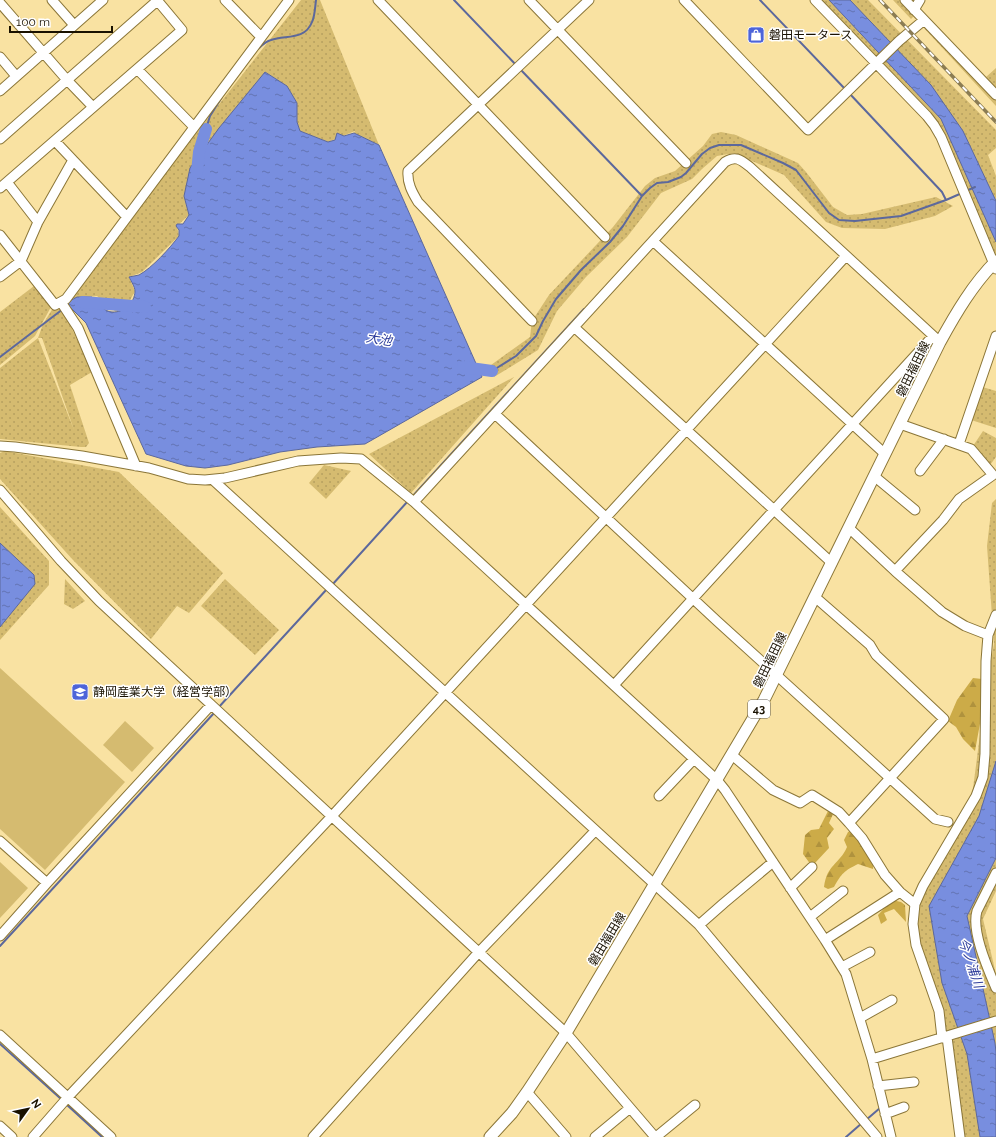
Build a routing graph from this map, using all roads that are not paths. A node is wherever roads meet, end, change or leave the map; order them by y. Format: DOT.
graph roads {
  1 [pos="52,0"];
  2 [pos="103,0"];
  3 [pos="158,0"];
  4 [pos="224,0"];
  5 [pos="288,0"];
  6 [pos="378,0"];
  7 [pos="529,0"];
  8 [pos="589,0"];
  9 [pos="684,0"];
  10 [pos="815,0"];
  11 [pos="905,0"];
  12 [pos="920,0"];
  13 [pos="0,3"];
  14 [pos="914,10"];
  15 [pos="924,20"];
  16 [pos="74,25"];
  17 [pos="558,30"];
  18 [pos="260,37"];
  19 [pos="43,53"];
  20 [pos="0,57"];
  21 [pos="877,62"];
  22 [pos="137,69"];
  23 [pos="16,76"];
  24 [pos="67,80"];
  25 [pos="0,90"];
  26 [pos="996,95"];
  27 [pos="477,105"];
  28 [pos="93,107"];
  29 [pos="193,126"];
  30 [pos="0,139"];
  31 [pos="54,141"];
  32 [pos="73,160"];
  33 [pos="686,163"];
  34 [pos="4,185"];
  35 [pos="127,217"];
  36 [pos="38,222"];
  37 [pos="0,235"];
  38 [pos="605,237"];
  39 [pos="653,241"];
  40 [pos="846,256"];
  41 [pos="21,261"];
  42 [pos="995,264"];
  43 [pos="0,277"];
  44 [pos="61,302"];
  45 [pos="532,320"];
  46 [pos="574,327"];
  47 [pos="996,336"];
  48 [pos="937,339"];
  49 [pos="766,344"];
  50 [pos="495,414"];
  51 [pos="853,423"];
  52 [pos="900,424"];
  53 [pos="687,430"];
  54 [pos="944,439"];
  55 [pos="960,444"];
  56 [pos="0,446"];
  57 [pos="885,454"];
  58 [pos="136,466"];
  59 [pos="920,471"];
  60 [pos="874,476"];
  61 [pos="213,480"];
  62 [pos="0,490"];
  63 [pos="414,502"];
  64 [pos="773,510"];
  65 [pos="916,510"];
  66 [pos="607,518"];
  67 [pos="849,528"];
  68 [pos="832,563"];
  69 [pos="895,571"];
  70 [pos="692,598"];
  71 [pos="815,598"];
  72 [pos="526,605"];
  73 [pos="996,615"];
  74 [pos="988,635"];
  75 [pos="777,675"];
  76 [pos="614,685"];
  77 [pos="445,692"];
  78 [pos="211,705"];
  79 [pos="732,755"];
  80 [pos="694,759"];
  81 [pos="890,778"];
  82 [pos="717,780"];
  83 [pos="659,796"];
  84 [pos="332,816"];
  85 [pos="948,822"];
  86 [pos="849,823"];
  87 [pos="595,831"];
  88 [pos="0,841"];
  89 [pos="773,862"];
  90 [pos="812,867"];
  91 [pos="996,872"];
  92 [pos="47,883"];
  93 [pos="655,885"];
  94 [pos="790,888"];
  95 [pos="843,891"];
  96 [pos="900,892"];
  97 [pos="915,904"];
  98 [pos="810,917"];
  99 [pos="699,925"];
  100 [pos="0,936"];
  101 [pos="825,940"];
  102 [pos="870,952"];
  103 [pos="478,953"];
  104 [pos="842,967"];
  105 [pos="996,988"];
  106 [pos="892,1000"];
  107 [pos="860,1018"];
  108 [pos="996,1020"];
  109 [pos="566,1033"];
  110 [pos="0,1035"];
  111 [pos="946,1037"];
  112 [pos="872,1059"];
  113 [pos="914,1082"];
  114 [pos="878,1086"];
  115 [pos="527,1092"];
  116 [pos="68,1097"];
  117 [pos="695,1105"];
  118 [pos="904,1107"];
  119 [pos="630,1108"];
  120 [pos="885,1114"];
  121 [pos="0,1126"];
  122 [pos="12,1137"];
  123 [pos="33,1137"];
  124 [pos="112,1137"];
  125 [pos="312,1137"];
  126 [pos="490,1137"];
  127 [pos="566,1137"];
  128 [pos="595,1137"];
  129 [pos="655,1137"];
  130 [pos="877,1137"];
  131 [pos="891,1137"];
  132 [pos="960,1137"];
  1 -- 16 [label="street"];
  2 -- 16 [label="street"];
  3 -- 22 [label="street"];
  3 -- 24 [label="street"];
  4 -- 18 [label="street"];
  5 -- 18 [label="street"];
  6 -- 27 [label="street"];
  7 -- 17 [label="street"];
  8 -- 17 [label="street"];
  9 -- 21 [label="street"];
  10 -- 21 [label="street"];
  11 -- 14 [label="street"];
  12 -- 14 [label="street"];
  13 -- 19 [label="street"];
  14 -- 15 [label="street"];
  15 -- 21 [label="street"];
  15 -- 26 [label="street"];
  16 -- 19 [label="street"];
  17 -- 27 [label="street"];
  17 -- 33 [label="street"];
  18 -- 29 [label="street"];
  19 -- 23 [label="street"];
  19 -- 24 [label="street"];
  20 -- 23 [label="street"];
  21 -- 42 [label="street"];
  22 -- 28 [label="street"];
  22 -- 29 [label="street"];
  23 -- 25 [label="street"];
  24 -- 28 [label="street"];
  24 -- 30 [label="street"];
  27 -- 38 [label="street"];
  27 -- 45 [label="street"];
  28 -- 31 [label="street"];
  29 -- 35 [label="street"];
  31 -- 32 [label="street"];
  31 -- 34 [label="street"];
  32 -- 35 [label="street"];
  32 -- 36 [label="street"];
  34 -- 36 [label="street"];
  35 -- 44 [label="street"];
  36 -- 41 [label="street"];
  37 -- 41 [label="street"];
  39 -- 40 [label="street"];
  39 -- 46 [label="street"];
  39 -- 49 [label="street"];
  40 -- 48 [label="street"];
  40 -- 49 [label="street"];
  41 -- 43 [label="street"];
  41 -- 44 [label="street"];
  42 -- 48 [label="main road, 磐田福田線 / 43"];
  44 -- 58 [label="street"];
  46 -- 50 [label="street"];
  46 -- 53 [label="street"];
  47 -- 55 [label="street"];
  48 -- 51 [label="street"];
  48 -- 52 [label="main road, 磐田福田線 / 43"];
  49 -- 51 [label="street"];
  49 -- 53 [label="street"];
  50 -- 63 [label="street"];
  50 -- 66 [label="street"];
  51 -- 57 [label="street"];
  51 -- 64 [label="street"];
  52 -- 54 [label="street"];
  52 -- 57 [label="main road, 磐田福田線 / 43"];
  53 -- 64 [label="street"];
  53 -- 66 [label="street"];
  54 -- 55 [label="street"];
  54 -- 59 [label="street"];
  55 -- 69 [label="street"];
  56 -- 58 [label="street"];
  57 -- 60 [label="main road, 磐田福田線 / 43"];
  58 -- 61 [label="street"];
  60 -- 65 [label="street"];
  60 -- 67 [label="main road, 磐田福田線 / 43"];
  61 -- 63 [label="street"];
  61 -- 77 [label="street"];
  62 -- 78 [label="street"];
  63 -- 72 [label="street"];
  64 -- 68 [label="street"];
  64 -- 70 [label="street"];
  66 -- 70 [label="street"];
  66 -- 72 [label="street"];
  67 -- 68 [label="main road, 磐田福田線 / 43"];
  67 -- 69 [label="street"];
  68 -- 71 [label="main road, 磐田福田線 / 43"];
  69 -- 74 [label="street"];
  70 -- 75 [label="street"];
  70 -- 76 [label="street"];
  71 -- 75 [label="main road, 磐田福田線 / 43"];
  71 -- 81 [label="street"];
  72 -- 76 [label="street"];
  72 -- 77 [label="street"];
  73 -- 74 [label="street"];
  74 -- 97 [label="street"];
  75 -- 79 [label="main road, 磐田福田線 / 43"];
  75 -- 81 [label="street"];
  76 -- 80 [label="street"];
  77 -- 84 [label="street"];
  77 -- 87 [label="street"];
  78 -- 84 [label="street"];
  78 -- 92 [label="street"];
  79 -- 82 [label="main road, 磐田福田線 / 43"];
  79 -- 86 [label="street"];
  80 -- 82 [label="street"];
  80 -- 83 [label="street"];
  81 -- 85 [label="street"];
  81 -- 86 [label="street"];
  82 -- 89 [label="street"];
  82 -- 93 [label="main road, 磐田福田線 / 43"];
  84 -- 103 [label="street"];
  84 -- 116 [label="street"];
  86 -- 96 [label="street"];
  87 -- 93 [label="street"];
  87 -- 103 [label="street"];
  88 -- 92 [label="street"];
  89 -- 94 [label="street"];
  89 -- 99 [label="street"];
  90 -- 94 [label="street"];
  91 -- 105 [label="street"];
  92 -- 100 [label="street"];
  93 -- 99 [label="street"];
  93 -- 109 [label="main road, 磐田福田線 / 43"];
  94 -- 98 [label="street"];
  95 -- 98 [label="street"];
  96 -- 97 [label="street"];
  96 -- 101 [label="street"];
  97 -- 111 [label="street"];
  98 -- 101 [label="street"];
  99 -- 130 [label="street"];
  101 -- 104 [label="street"];
  102 -- 104 [label="street"];
  103 -- 109 [label="street"];
  103 -- 125 [label="street"];
  104 -- 107 [label="street"];
  106 -- 107 [label="street"];
  107 -- 112 [label="street"];
  108 -- 111 [label="street"];
  109 -- 115 [label="main road, 磐田福田線 / 43"];
  109 -- 119 [label="street"];
  110 -- 116 [label="street"];
  111 -- 112 [label="street"];
  111 -- 132 [label="street"];
  112 -- 114 [label="street"];
  113 -- 114 [label="street"];
  114 -- 120 [label="street"];
  115 -- 126 [label="main road, 磐田福田線 / 43"];
  115 -- 127 [label="street"];
  116 -- 123 [label="street"];
  116 -- 124 [label="street"];
  117 -- 129 [label="street"];
  118 -- 120 [label="street"];
  119 -- 128 [label="street"];
  119 -- 129 [label="street"];
  120 -- 131 [label="street"];
  121 -- 122 [label="street"];
}
